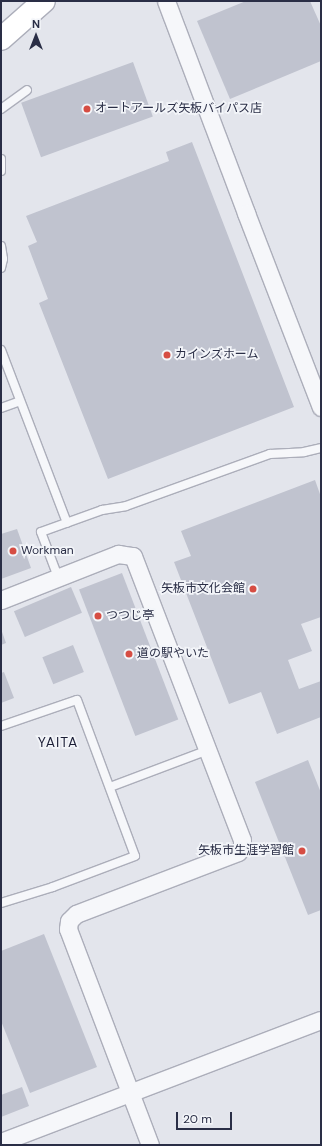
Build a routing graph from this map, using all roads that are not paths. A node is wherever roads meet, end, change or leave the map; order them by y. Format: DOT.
graph roads {
  1 [pos="44,1"];
  2 [pos="166,1"];
  3 [pos="1,39"];
  4 [pos="27,90"];
  5 [pos="1,109"];
  6 [pos="1,159"];
  7 [pos="1,171"];
  8 [pos="1,246"];
  9 [pos="1,268"];
  10 [pos="1,350"];
  11 [pos="20,401"];
  12 [pos="321,406"];
  13 [pos="1,408"];
  14 [pos="321,448"];
  15 [pos="67,523"];
  16 [pos="58,578"];
  17 [pos="1,600"];
  18 [pos="1,726"];
  19 [pos="208,750"];
  20 [pos="110,788"];
  21 [pos="1,903"];
  22 [pos="321,1020"];
  23 [pos="129,1093"];
  24 [pos="1,1142"];
  25 [pos="150,1145"];
  1 -- 3 [label="highway"];
  2 -- 12 [label="street"];
  4 -- 5 [label="lane"];
  6 -- 7 [label="lane"];
  8 -- 9 [label="lane"];
  10 -- 11 [label="lane"];
  11 -- 13 [label="lane"];
  11 -- 15 [label="lane"];
  14 -- 15 [label="lane"];
  15 -- 16 [label="lane"];
  16 -- 17 [label="street"];
  16 -- 19 [label="street"];
  18 -- 20 [label="lane"];
  19 -- 20 [label="lane"];
  19 -- 23 [label="street"];
  20 -- 21 [label="lane"];
  22 -- 23 [label="street"];
  23 -- 24 [label="street"];
  23 -- 25 [label="street"];
}
